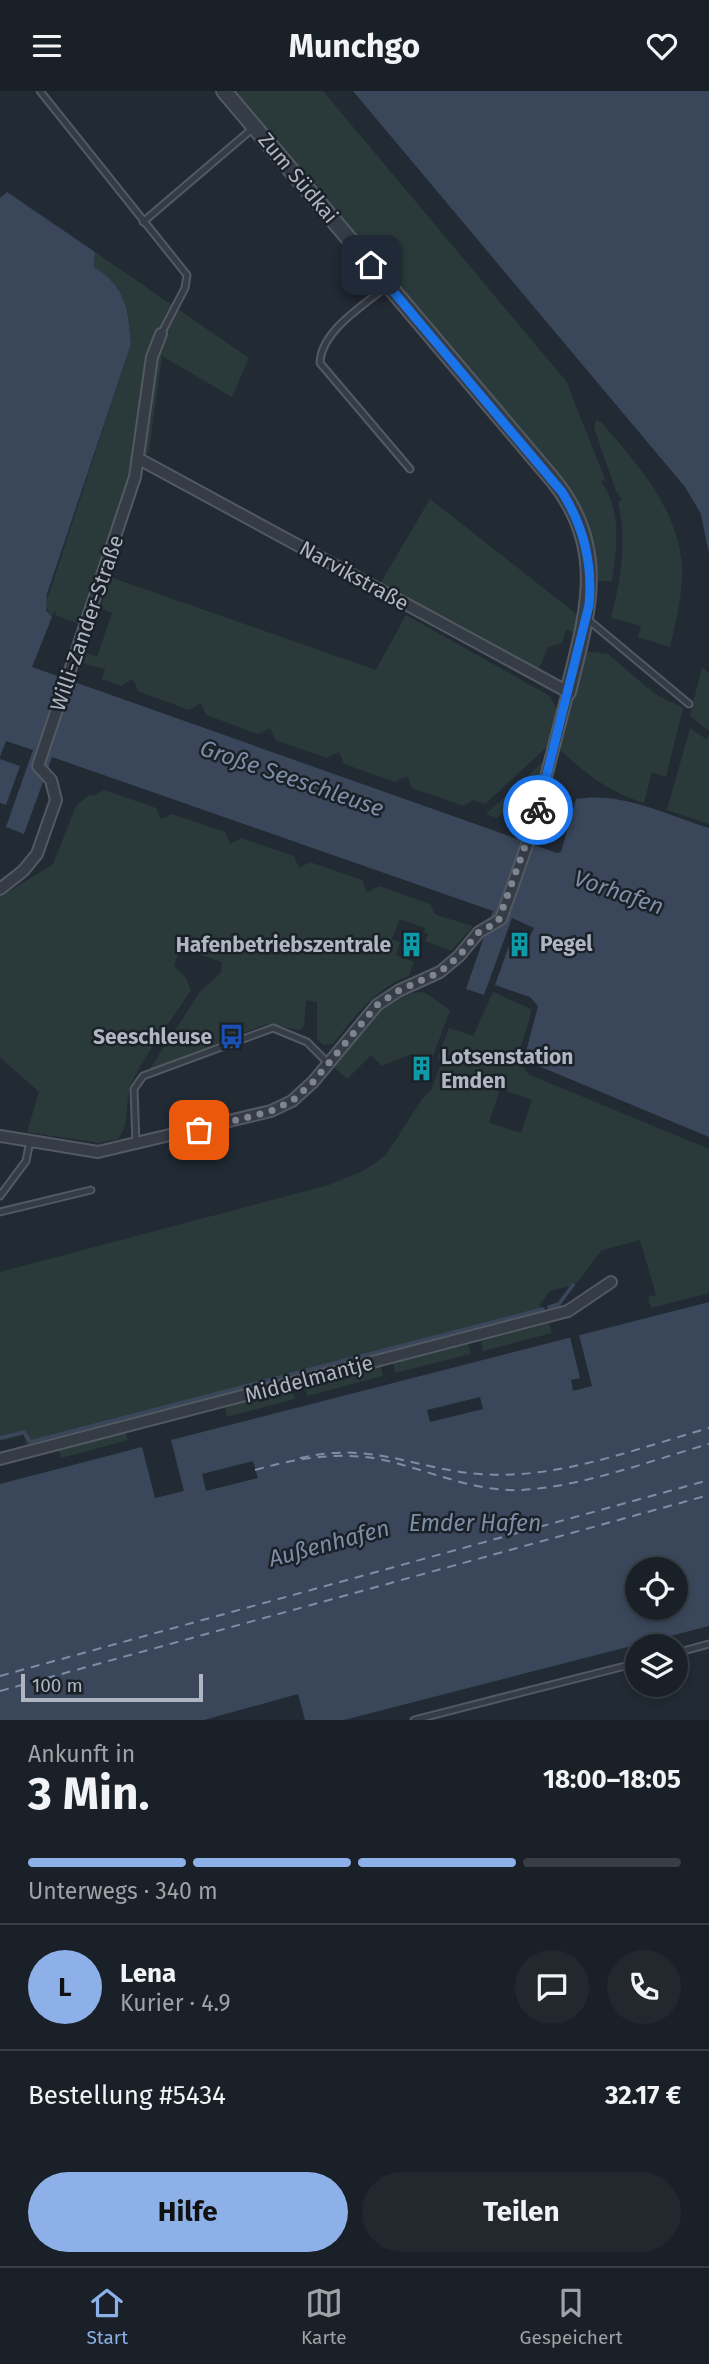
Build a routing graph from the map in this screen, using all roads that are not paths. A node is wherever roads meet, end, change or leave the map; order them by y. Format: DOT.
graph roads {
  1 [pos="40,91"];
  2 [pos="224,91"];
  3 [pos="254,127"];
  4 [pos="143,222"];
  5 [pos="388,285"];
  6 [pos="161,334"];
  7 [pos="139,459"];
  8 [pos="410,469"];
  9 [pos="586,618"];
  10 [pos="568,692"];
  11 [pos="689,704"];
  12 [pos="0,889"];
  13 [pos="329,1064"];
  14 [pos="0,1136"];
  15 [pos="30,1141"];
  16 [pos="136,1145"];
  17 [pos="91,1190"];
  18 [pos="0,1196"];
  19 [pos="0,1212"];
  20 [pos="611,1282"];
  21 [pos="0,1459"];
  22 [pos="709,1644"];
  23 [pos="688,1650"];
  24 [pos="625,1666"];
  25 [pos="414,1720"];
  1 -- 4 [label="lane"];
  2 -- 3 [label="street, Zum Südkai"];
  3 -- 4 [label="lane"];
  3 -- 5 [label="street, Zum Südkai"];
  4 -- 6 [label="lane"];
  5 -- 8 [label="lane"];
  5 -- 9 [label="street, Zum Südkai"];
  6 -- 7 [label="street, Willi-Zander-Straße"];
  7 -- 10 [label="street, Narvikstraße"];
  7 -- 12 [label="street, Willi-Zander-Straße"];
  9 -- 10 [label="street, Zum Südkai"];
  9 -- 11 [label="lane"];
  10 -- 13 [label="street"];
  13 -- 16 [label="street"];
  13 -- 16 [label="lane"];
  14 -- 15 [label="street"];
  15 -- 16 [label="street"];
  15 -- 18 [label="lane"];
  17 -- 19 [label="lane"];
  20 -- 21 [label="street, Middelmantje"];
  22 -- 23 [label="lane"];
  24 -- 25 [label="lane"];
}
